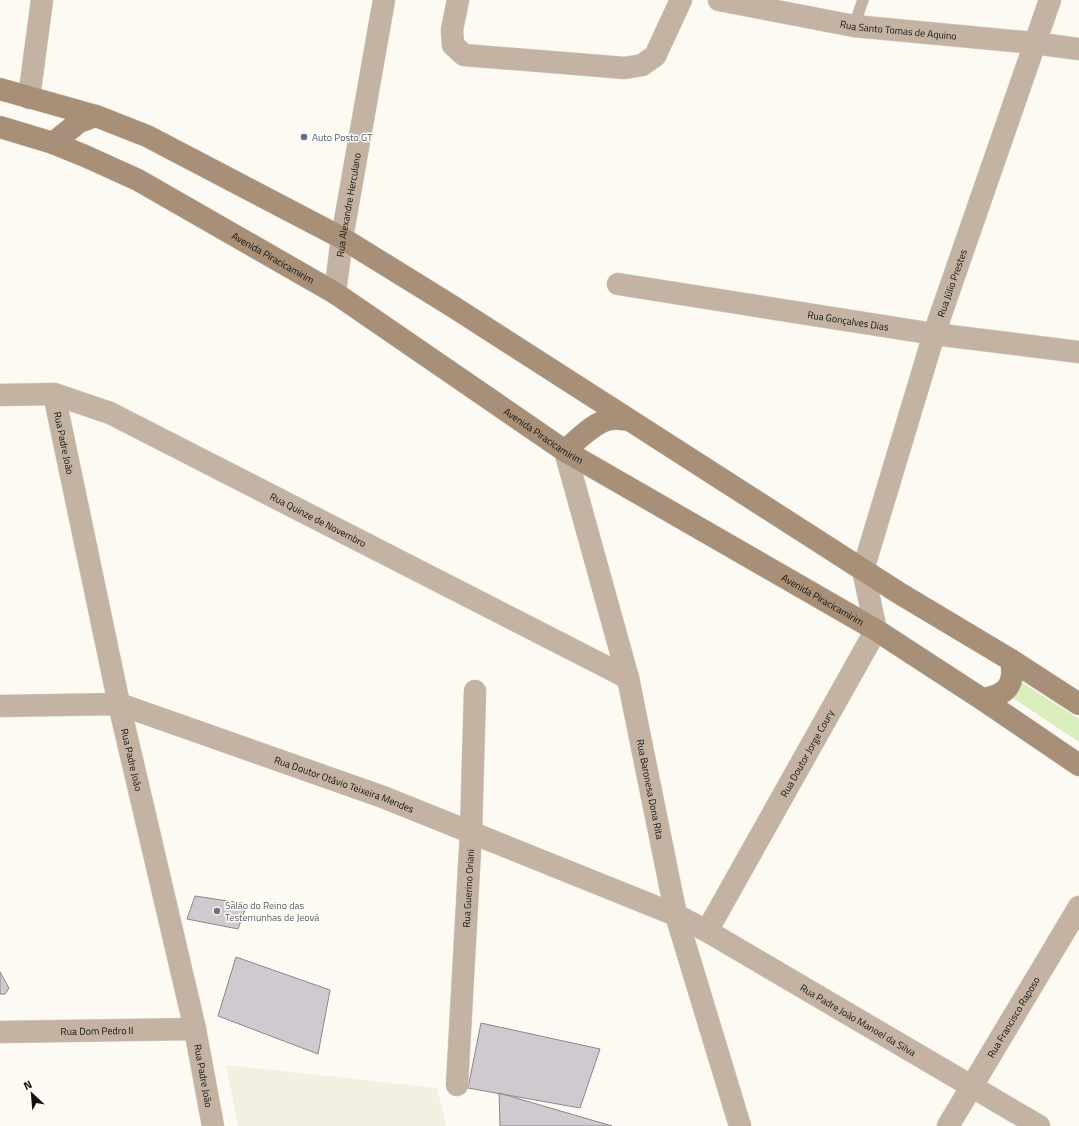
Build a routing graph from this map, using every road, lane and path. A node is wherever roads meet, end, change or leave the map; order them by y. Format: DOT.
graph roads {
  1 [pos="42,0"];
  2 [pos="384,0"];
  3 [pos="458,0"];
  4 [pos="681,0"];
  5 [pos="719,0"];
  6 [pos="863,0"];
  7 [pos="1050,0"];
  8 [pos="854,26"];
  9 [pos="1034,43"];
  10 [pos="1079,49"];
  11 [pos="0,89"];
  12 [pos="29,98"];
  13 [pos="0,102"];
  14 [pos="96,116"];
  15 [pos="0,126"];
  16 [pos="53,143"];
  17 [pos="342,238"];
  18 [pos="618,284"];
  19 [pos="335,293"];
  20 [pos="934,334"];
  21 [pos="1079,352"];
  22 [pos="54,394"];
  23 [pos="0,395"];
  24 [pos="628,420"];
  25 [pos="565,451"];
  26 [pos="863,570"];
  27 [pos="876,630"];
  28 [pos="1011,660"];
  29 [pos="628,678"];
  30 [pos="474,691"];
  31 [pos="982,699"];
  32 [pos="119,704"];
  33 [pos="1079,704"];
  34 [pos="0,706"];
  35 [pos="1079,765"];
  36 [pos="471,832"];
  37 [pos="1079,907"];
  38 [pos="676,915"];
  39 [pos="707,931"];
  40 [pos="195,1029"];
  41 [pos="0,1032"];
  42 [pos="457,1085"];
  43 [pos="972,1086"];
  44 [pos="213,1126"];
  45 [pos="740,1126"];
  46 [pos="948,1126"];
  47 [pos="1039,1126"];
  1 -- 12 [label="street"];
  2 -- 17 [label="street, Rua Alexandre Herculano"];
  3 -- 4 [label="street"];
  5 -- 8 [label="street, Rua Santo Tomas de Aquino"];
  6 -- 8 [label="lane"];
  7 -- 9 [label="street, Rua Júlio Prestes"];
  8 -- 9 [label="street, Rua Santo Tomas de Aquino"];
  9 -- 10 [label="street, Rua Santo Tomas de Aquino"];
  9 -- 20 [label="street, Rua Júlio Prestes"];
  11 -- 12 [label="main road"];
  12 -- 13 [label="main road"];
  12 -- 14 [label="main road"];
  14 -- 16 [label="main road"];
  14 -- 17 [label="main road"];
  15 -- 16 [label="main road, Avenida Piracicamirim"];
  16 -- 19 [label="main road, Avenida Piracicamirim"];
  17 -- 19 [label="street, Rua Alexandre Herculano"];
  17 -- 24 [label="main road"];
  18 -- 20 [label="street, Rua Gonçalves Dias"];
  19 -- 25 [label="main road, Avenida Piracicamirim"];
  20 -- 21 [label="street, Rua Gonçalves Dias"];
  20 -- 26 [label="street, Rua Júlio Prestes"];
  22 -- 23 [label="street, Rua Quinze de Novembro"];
  22 -- 29 [label="street, Rua Quinze de Novembro"];
  22 -- 32 [label="street, Rua Padre João"];
  24 -- 25 [label="main road"];
  24 -- 26 [label="main road"];
  25 -- 27 [label="main road, Avenida Piracicamirim"];
  25 -- 29 [label="street, Rua Baronesa Dona Rita"];
  26 -- 27 [label="street"];
  26 -- 28 [label="main road"];
  27 -- 31 [label="main road, Avenida Piracicamirim"];
  27 -- 39 [label="street, Rua Doutor Jorge Coury"];
  28 -- 31 [label="main road"];
  28 -- 33 [label="main road"];
  29 -- 38 [label="street, Rua Baronesa Dona Rita"];
  30 -- 36 [label="street, Rua Guerino Oriani"];
  31 -- 35 [label="main road, Avenida Piracicamirim"];
  32 -- 34 [label="street, Rua Doutor Otávio Teixeira Mendes"];
  32 -- 36 [label="street, Rua Doutor Otávio Teixeira Mendes"];
  32 -- 40 [label="street, Rua Padre João"];
  36 -- 38 [label="street, Rua Doutor Otávio Teixeira Mendes"];
  36 -- 42 [label="street, Rua Guerino Oriani"];
  37 -- 43 [label="street, Rua Francisco Raposo"];
  38 -- 39 [label="street, Rua Padre João Manoel da Silva"];
  38 -- 45 [label="street, Rua Baronesa Dona Rita"];
  39 -- 43 [label="street, Rua Padre João Manoel da Silva"];
  40 -- 41 [label="street, Rua Dom Pedro II"];
  40 -- 44 [label="street, Rua Padre João"];
  43 -- 46 [label="street, Rua Francisco Raposo"];
  43 -- 47 [label="street, Rua Padre João Manoel da Silva"];
}
